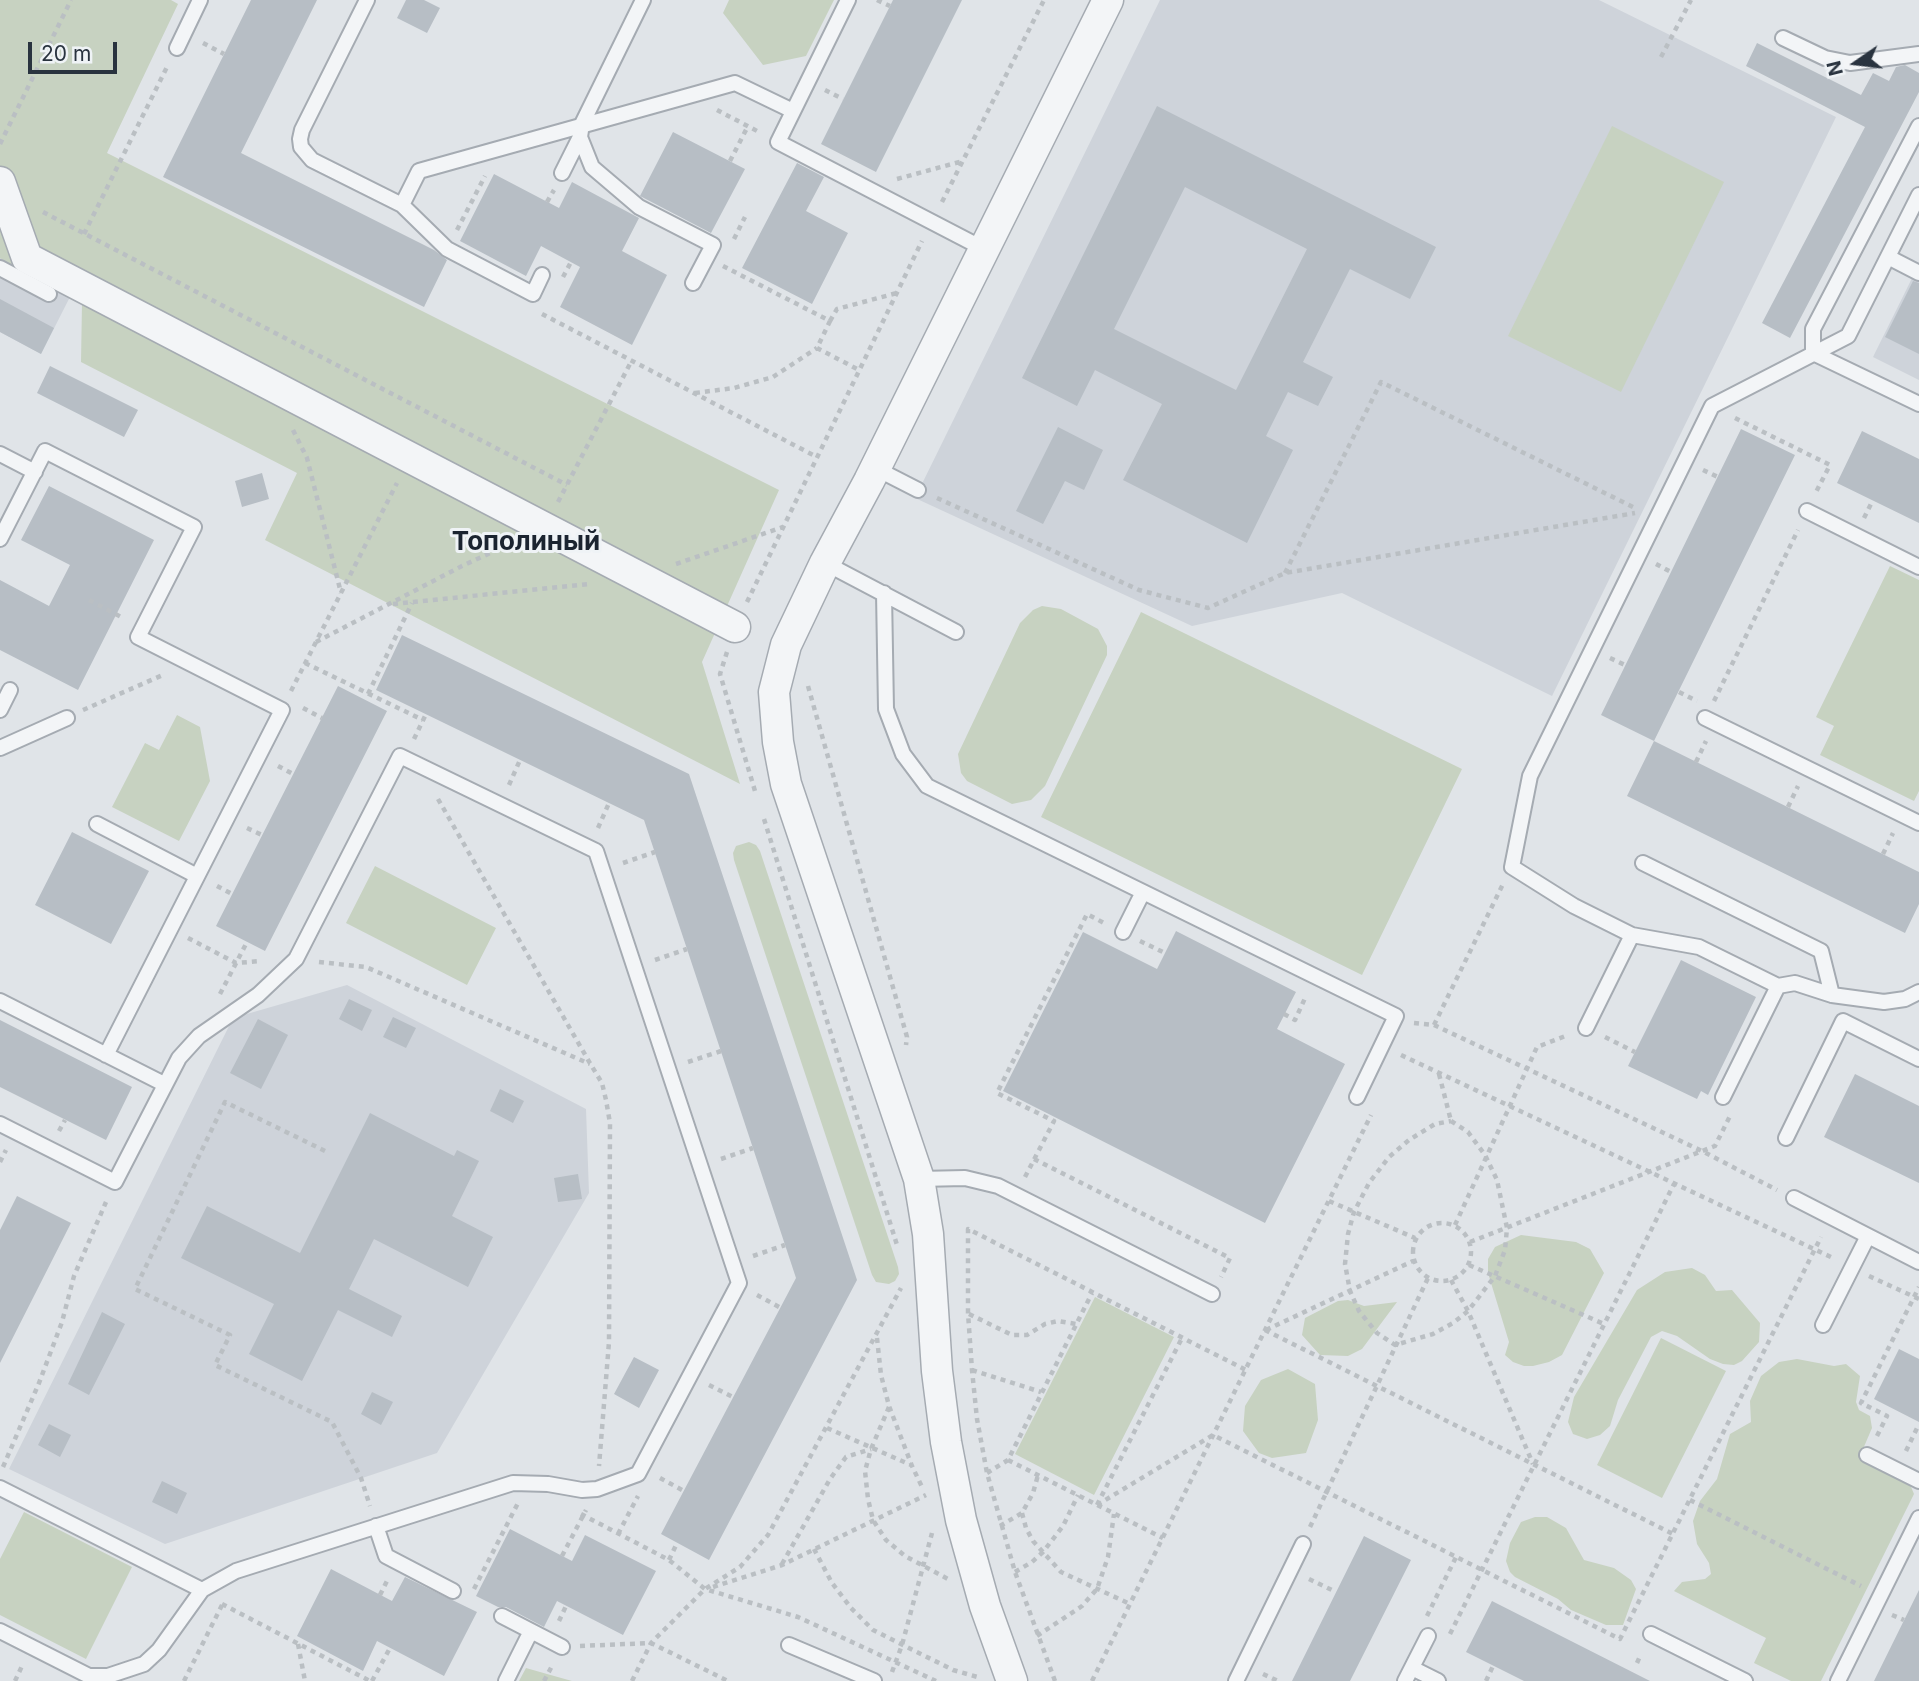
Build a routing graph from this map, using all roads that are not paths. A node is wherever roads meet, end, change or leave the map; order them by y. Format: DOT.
graph roads {
  1 [pos="200,0"];
  2 [pos="367,0"];
  3 [pos="643,0"];
  4 [pos="848,0"];
  5 [pos="1108,0"];
  6 [pos="1783,38"];
  7 [pos="177,48"];
  8 [pos="1919,54"];
  9 [pos="793,111"];
  10 [pos="1919,126"];
  11 [pos="581,131"];
  12 [pos="562,173"];
  13 [pos="2,187"];
  14 [pos="1919,194"];
  15 [pos="402,205"];
  16 [pos="984,249"];
  17 [pos="1888,257"];
  18 [pos="0,268"];
  19 [pos="1919,273"];
  20 [pos="542,275"];
  21 [pos="693,283"];
  22 [pos="49,294"];
  23 [pos="1813,354"];
  24 [pos="1919,404"];
  25 [pos="0,454"];
  26 [pos="875,468"];
  27 [pos="35,472"];
  28 [pos="918,489"];
  29 [pos="1807,512"];
  30 [pos="0,539"];
  31 [pos="825,563"];
  32 [pos="1919,567"];
  33 [pos="884,593"];
  34 [pos="735,627"];
  35 [pos="957,632"];
  36 [pos="10,690"];
  37 [pos="0,710"];
  38 [pos="67,718"];
  39 [pos="1705,718"];
  40 [pos="0,748"];
  41 [pos="1919,823"];
  42 [pos="97,824"];
  43 [pos="1643,863"];
  44 [pos="197,876"];
  45 [pos="1143,892"];
  46 [pos="1123,932"];
  47 [pos="1632,935"];
  48 [pos="1778,986"];
  49 [pos="1919,992"];
  50 [pos="1832,995"];
  51 [pos="0,1001"];
  52 [pos="1586,1028"];
  53 [pos="106,1055"];
  54 [pos="1919,1059"];
  55 [pos="164,1084"];
  56 [pos="1357,1097"];
  57 [pos="1723,1097"];
  58 [pos="2,1129"];
  59 [pos="1786,1138"];
  60 [pos="919,1179"];
  61 [pos="1794,1198"];
  62 [pos="1868,1236"];
  63 [pos="1919,1262"];
  64 [pos="1212,1294"];
  65 [pos="1823,1325"];
  66 [pos="1867,1455"];
  67 [pos="1919,1481"];
  68 [pos="0,1488"];
  69 [pos="1919,1518"];
  70 [pos="376,1526"];
  71 [pos="1303,1544"];
  72 [pos="202,1590"];
  73 [pos="453,1591"];
  74 [pos="502,1616"];
  75 [pos="0,1631"];
  76 [pos="531,1631"];
  77 [pos="1651,1634"];
  78 [pos="1428,1636"];
  79 [pos="789,1644"];
  80 [pos="562,1647"];
  81 [pos="1408,1674"];
  82 [pos="506,1681"];
  83 [pos="874,1681"];
  84 [pos="1013,1681"];
  85 [pos="1236,1681"];
  86 [pos="1438,1681"];
  87 [pos="1745,1681"];
  88 [pos="1838,1681"];
  1 -- 7 [label="lane"];
  2 -- 15 [label="lane"];
  3 -- 11 [label="lane"];
  4 -- 9 [label="lane"];
  5 -- 16 [label="street"];
  6 -- 8 [label="lane"];
  9 -- 11 [label="lane"];
  9 -- 16 [label="lane"];
  10 -- 23 [label="lane"];
  11 -- 12 [label="lane"];
  11 -- 15 [label="lane"];
  11 -- 21 [label="lane"];
  13 -- 34 [label="street"];
  14 -- 17 [label="lane"];
  15 -- 20 [label="lane"];
  16 -- 26 [label="street"];
  17 -- 19 [label="lane"];
  17 -- 23 [label="lane"];
  18 -- 22 [label="lane"];
  23 -- 24 [label="lane"];
  23 -- 47 [label="lane"];
  25 -- 27 [label="lane"];
  26 -- 28 [label="lane"];
  26 -- 31 [label="street"];
  27 -- 30 [label="lane"];
  27 -- 44 [label="lane"];
  29 -- 32 [label="lane"];
  31 -- 33 [label="lane"];
  31 -- 60 [label="street"];
  33 -- 35 [label="lane"];
  33 -- 45 [label="lane"];
  36 -- 37 [label="lane"];
  38 -- 40 [label="lane"];
  39 -- 41 [label="lane"];
  42 -- 44 [label="lane"];
  43 -- 50 [label="lane"];
  44 -- 53 [label="lane"];
  45 -- 46 [label="lane"];
  45 -- 56 [label="lane"];
  47 -- 48 [label="lane"];
  47 -- 52 [label="lane"];
  48 -- 50 [label="lane"];
  48 -- 57 [label="lane"];
  49 -- 50 [label="lane"];
  51 -- 53 [label="lane"];
  53 -- 55 [label="lane"];
  54 -- 59 [label="lane"];
  55 -- 58 [label="lane"];
  55 -- 70 [label="lane"];
  60 -- 64 [label="lane"];
  60 -- 84 [label="street"];
  61 -- 62 [label="lane"];
  62 -- 63 [label="lane"];
  62 -- 65 [label="lane"];
  66 -- 67 [label="lane"];
  68 -- 72 [label="lane"];
  69 -- 88 [label="lane"];
  70 -- 72 [label="lane"];
  70 -- 73 [label="lane"];
  71 -- 85 [label="lane"];
  72 -- 75 [label="lane"];
  74 -- 76 [label="lane"];
  76 -- 80 [label="lane"];
  76 -- 82 [label="lane"];
  77 -- 87 [label="lane"];
  78 -- 81 [label="lane"];
  79 -- 83 [label="lane"];
  81 -- 86 [label="lane"];
}
